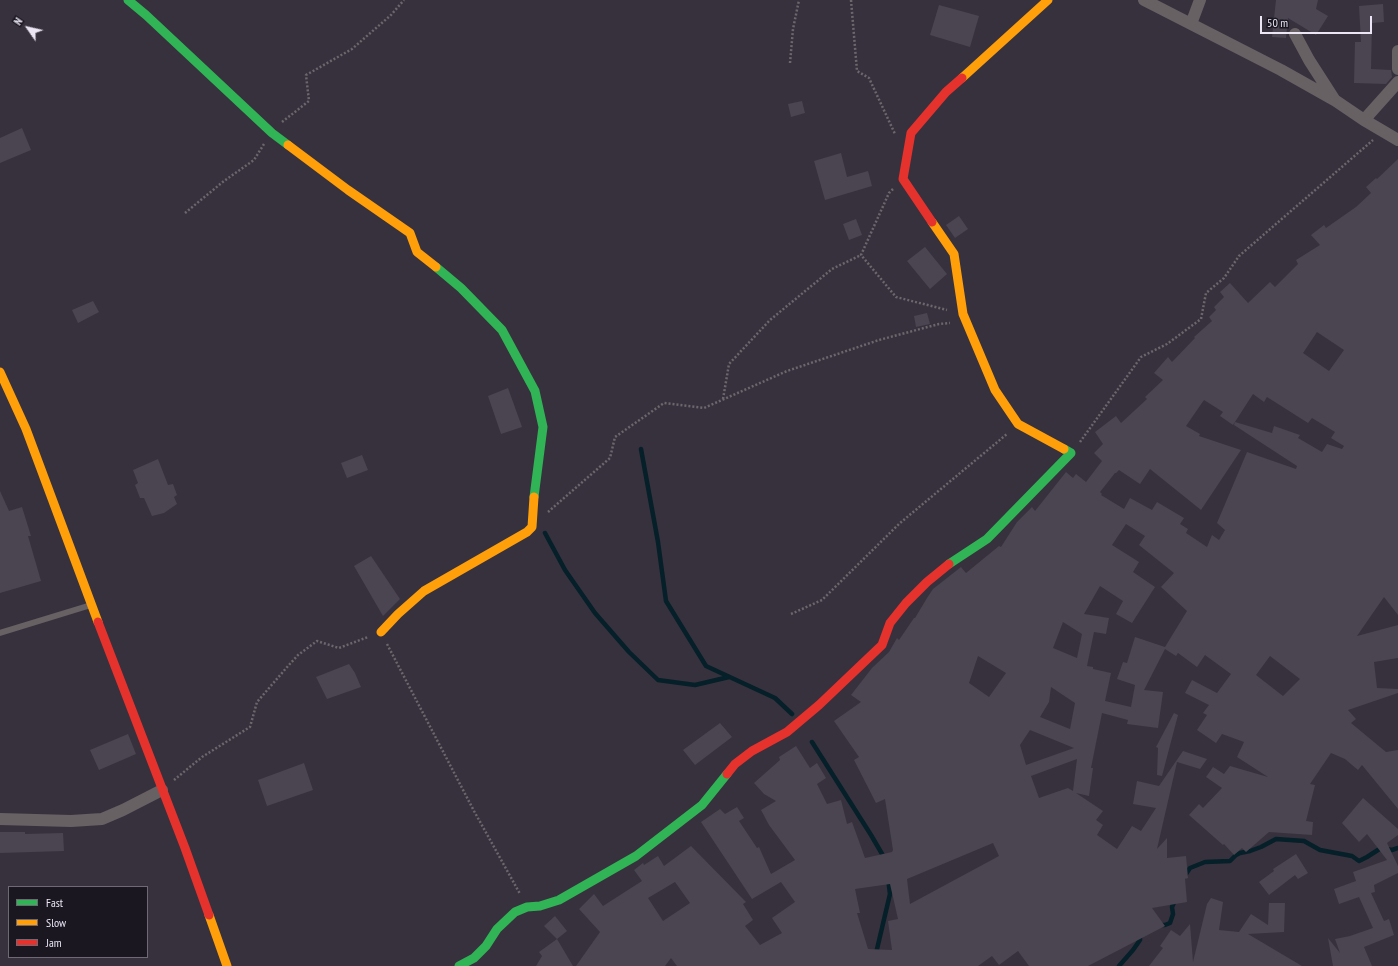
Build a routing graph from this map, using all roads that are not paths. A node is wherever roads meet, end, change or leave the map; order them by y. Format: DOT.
graph roads {
  1 [pos="128,0"];
  2 [pos="1048,0"];
  3 [pos="1144,0"];
  4 [pos="1200,0"];
  5 [pos="1191,24"];
  6 [pos="1295,34"];
  7 [pos="1398,51"];
  8 [pos="1398,69"];
  9 [pos="1398,82"];
  10 [pos="1336,101"];
  11 [pos="1364,120"];
  12 [pos="1398,140"];
  13 [pos="0,372"];
  14 [pos="91,605"];
  15 [pos="381,632"];
  16 [pos="0,633"];
  17 [pos="162,790"];
  18 [pos="0,819"];
  19 [pos="227,966"];
  20 [pos="459,966"];
  1 -- 15 [label="street"];
  2 -- 20 [label="street"];
  3 -- 5 [label="street"];
  4 -- 5 [label="street"];
  5 -- 10 [label="street"];
  6 -- 10 [label="street"];
  7 -- 8 [label="street"];
  9 -- 11 [label="street"];
  10 -- 11 [label="street"];
  11 -- 12 [label="street"];
  13 -- 14 [label="street"];
  14 -- 16 [label="lane"];
  14 -- 17 [label="street"];
  17 -- 18 [label="street"];
  17 -- 19 [label="street"];
}
